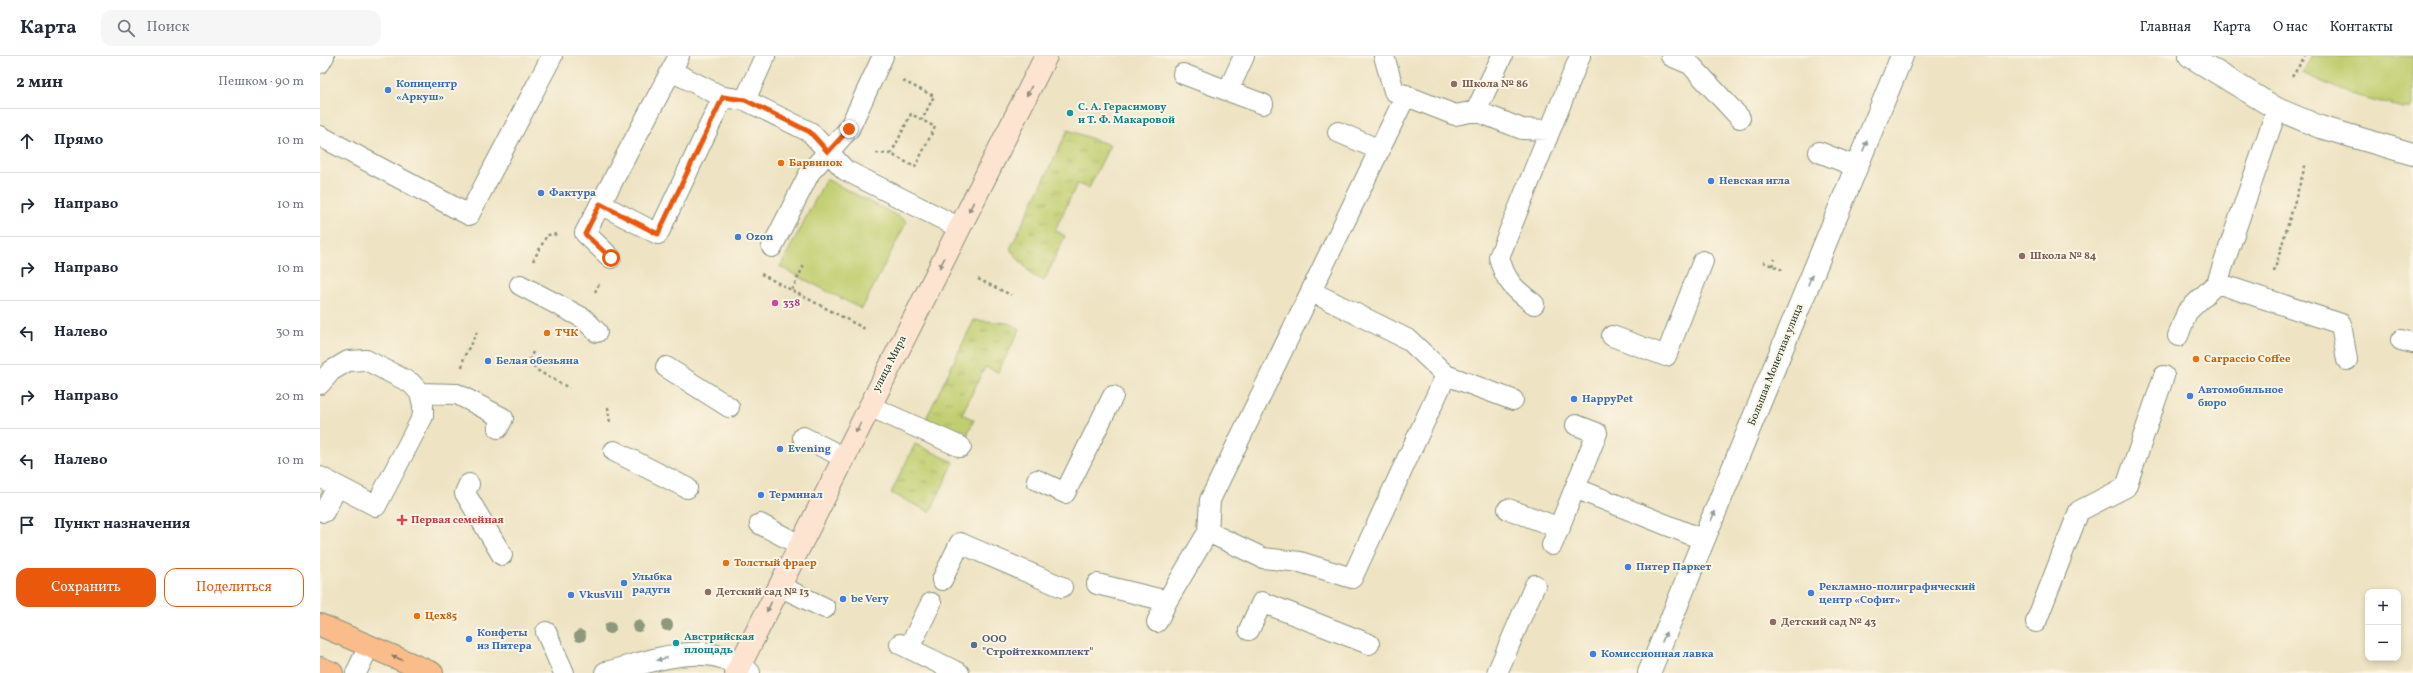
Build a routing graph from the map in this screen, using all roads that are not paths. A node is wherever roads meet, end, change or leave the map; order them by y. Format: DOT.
graph roads {
  1 [pos="324,56"];
  2 [pos="552,56"];
  3 [pos="765,56"];
  4 [pos="1046,56"];
  5 [pos="1244,56"];
  6 [pos="1384,56"];
  7 [pos="1502,56"];
  8 [pos="1580,56"];
  9 [pos="1671,56"];
  10 [pos="1902,56"];
  11 [pos="2190,56"];
  12 [pos="880,62"];
  13 [pos="320,63"];
  14 [pos="675,63"];
  15 [pos="1183,74"];
  16 [pos="1228,91"];
  17 [pos="1406,95"];
  18 [pos="723,97"];
  19 [pos="745,100"];
  20 [pos="1263,104"];
  21 [pos="2277,109"];
  22 [pos="1476,111"];
  23 [pos="1740,118"];
  24 [pos="1549,130"];
  25 [pos="1338,132"];
  26 [pos="320,136"];
  27 [pos="1380,150"];
  28 [pos="828,152"];
  29 [pos="1819,152"];
  30 [pos="2413,154"];
  31 [pos="1857,167"];
  32 [pos="600,204"];
  33 [pos="960,228"];
  34 [pos="772,247"];
  35 [pos="611,258"];
  36 [pos="1703,261"];
  37 [pos="2217,283"];
  38 [pos="520,285"];
  39 [pos="1312,292"];
  40 [pos="1534,304"];
  41 [pos="597,332"];
  42 [pos="1612,336"];
  43 [pos="2178,336"];
  44 [pos="2347,360"];
  45 [pos="666,366"];
  46 [pos="1446,375"];
  47 [pos="2164,376"];
  48 [pos="320,384"];
  49 [pos="420,393"];
  50 [pos="1113,396"];
  51 [pos="1513,400"];
  52 [pos="869,406"];
  53 [pos="729,407"];
  54 [pos="1576,425"];
  55 [pos="498,428"];
  56 [pos="803,437"];
  57 [pos="961,447"];
  58 [pos="614,451"];
  59 [pos="843,458"];
  60 [pos="1037,480"];
  61 [pos="329,482"];
  62 [pos="469,484"];
  63 [pos="687,488"];
  64 [pos="1575,488"];
  65 [pos="1508,509"];
  66 [pos="324,512"];
  67 [pos="760,524"];
  68 [pos="1208,532"];
  69 [pos="1704,540"];
  70 [pos="800,545"];
  71 [pos="502,555"];
  72 [pos="942,580"];
  73 [pos="1097,584"];
  74 [pos="779,586"];
  75 [pos="1535,586"];
  76 [pos="1062,587"];
  77 [pos="1167,601"];
  78 [pos="931,603"];
  79 [pos="825,608"];
  80 [pos="1157,622"];
  81 [pos="2036,622"];
  82 [pos="320,624"];
  83 [pos="1249,630"];
  84 [pos="546,632"];
  85 [pos="1370,644"];
  86 [pos="369,646"];
  87 [pos="320,668"];
  88 [pos="742,670"];
  89 [pos="332,673"];
  90 [pos="356,673"];
  91 [pos="432,673"];
  92 [pos="564,673"];
  93 [pos="606,673"];
  94 [pos="959,673"];
  95 [pos="1497,673"];
  96 [pos="1649,673"];
  1 -- 13 [label="lane"];
  2 -- 26 [label="lane"];
  3 -- 19 [label="lane"];
  4 -- 33 [label="street, улица Мира, one-way"];
  5 -- 16 [label="lane"];
  6 -- 17 [label="lane"];
  7 -- 22 [label="lane"];
  8 -- 24 [label="lane"];
  9 -- 23 [label="lane"];
  31 -- 10 [label="street, Большая Монетная улица, one-way"];
  11 -- 21 [label="street"];
  12 -- 28 [label="lane"];
  14 -- 18 [label="lane"];
  14 -- 32 [label="lane"];
  15 -- 16 [label="lane"];
  16 -- 20 [label="lane"];
  17 -- 22 [label="lane"];
  17 -- 27 [label="lane"];
  18 -- 19 [label="lane"];
  18 -- 32 [label="lane"];
  19 -- 28 [label="lane"];
  21 -- 30 [label="street"];
  21 -- 37 [label="lane"];
  22 -- 24 [label="lane"];
  24 -- 40 [label="lane"];
  25 -- 27 [label="lane"];
  27 -- 39 [label="lane"];
  28 -- 33 [label="lane"];
  28 -- 34 [label="lane"];
  29 -- 31 [label="lane"];
  69 -- 31 [label="street, Большая Монетная улица, one-way"];
  32 -- 35 [label="lane"];
  33 -- 52 [label="street, улица Мира, one-way"];
  36 -- 42 [label="lane"];
  37 -- 43 [label="lane"];
  37 -- 44 [label="lane"];
  38 -- 41 [label="lane"];
  39 -- 46 [label="lane"];
  39 -- 68 [label="lane"];
  45 -- 53 [label="lane"];
  46 -- 51 [label="lane"];
  46 -- 68 [label="lane"];
  47 -- 81 [label="lane"];
  48 -- 49 [label="lane"];
  49 -- 55 [label="lane"];
  49 -- 61 [label="lane"];
  50 -- 60 [label="lane"];
  52 -- 57 [label="lane"];
  52 -- 59 [label="street, улица Мира, one-way"];
  54 -- 64 [label="lane"];
  56 -- 59 [label="lane"];
  58 -- 63 [label="lane"];
  59 -- 70 [label="street, улица Мира"];
  61 -- 66 [label="lane"];
  62 -- 71 [label="lane"];
  64 -- 65 [label="lane"];
  64 -- 69 [label="lane"];
  67 -- 70 [label="lane"];
  68 -- 77 [label="lane"];
  96 -- 69 [label="street, Большая Монетная улица, one-way"];
  70 -- 74 [label="street, улица Мира"];
  72 -- 76 [label="lane"];
  73 -- 77 [label="lane"];
  74 -- 79 [label="lane"];
  74 -- 88 [label="street, улица Мира, one-way"];
  75 -- 95 [label="lane"];
  77 -- 80 [label="lane"];
  78 -- 94 [label="lane"];
  82 -- 86 [label="main road"];
  83 -- 85 [label="lane"];
  84 -- 92 [label="lane"];
  86 -- 90 [label="lane"];
  91 -- 86 [label="main road, one-way"];
  87 -- 89 [label="main road"];
  88 -- 93 [label="street, one-way"];
}
